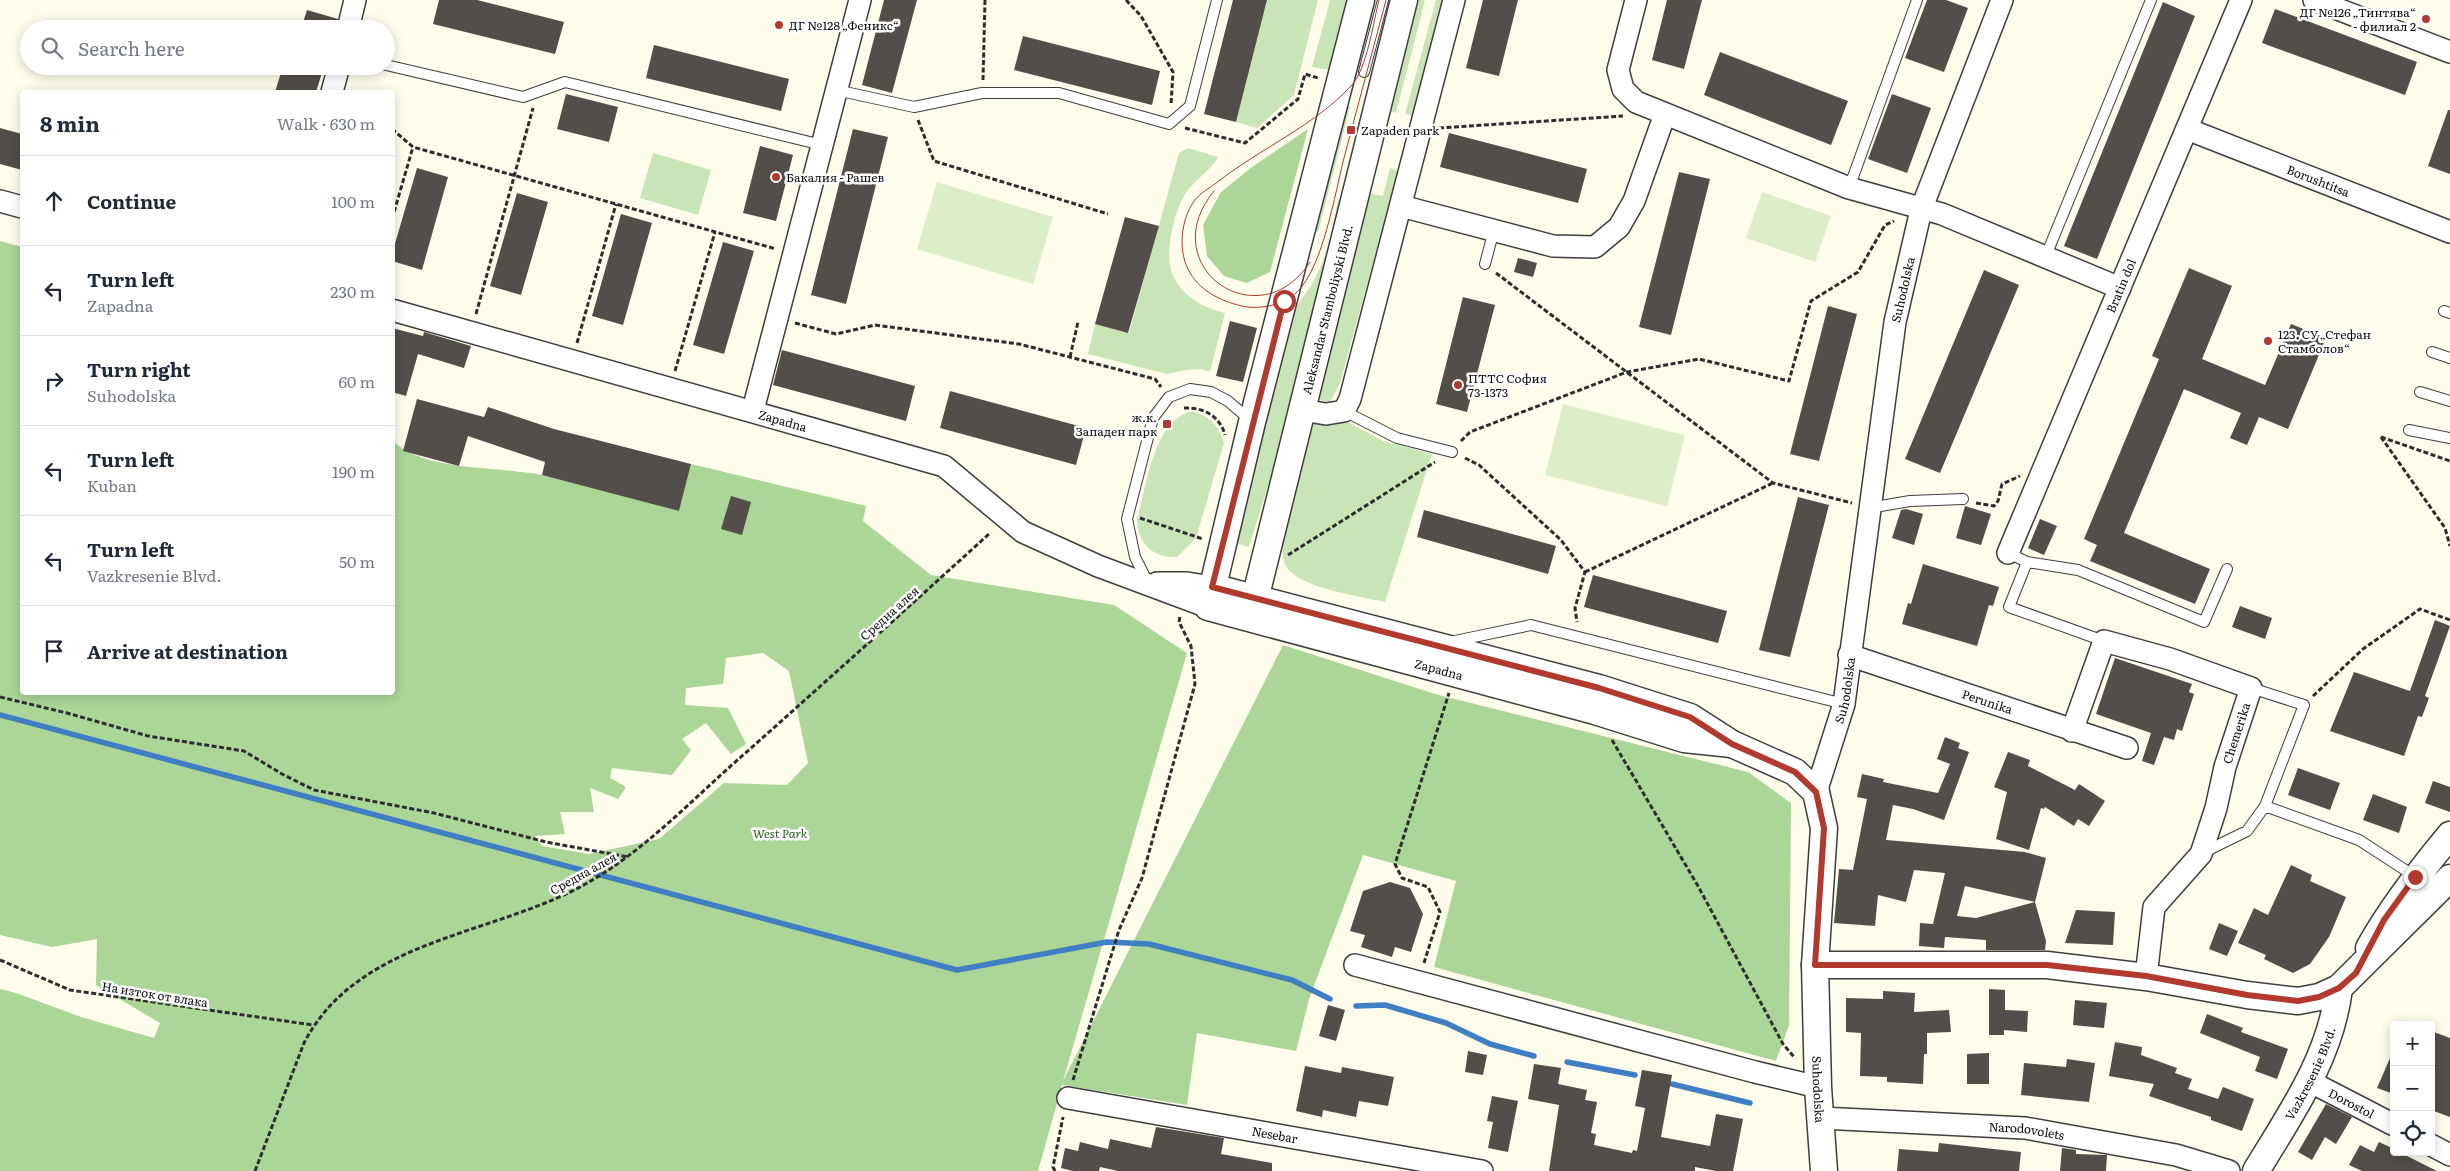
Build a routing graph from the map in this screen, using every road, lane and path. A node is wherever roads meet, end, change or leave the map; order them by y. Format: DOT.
graph roads {
  1 [pos="355,0"];
  2 [pos="860,0"];
  3 [pos="984,0"];
  4 [pos="1126,0"];
  5 [pos="1217,0"];
  6 [pos="1361,0"];
  7 [pos="1383,0"];
  8 [pos="1404,0"];
  9 [pos="1454,0"];
  10 [pos="1636,0"];
  11 [pos="1918,0"];
  12 [pos="2002,0"];
  13 [pos="2151,0"];
  14 [pos="2241,0"];
  15 [pos="2314,0"];
  16 [pos="350,20"];
  17 [pos="2450,52"];
  18 [pos="395,67"];
  19 [pos="1364,72"];
  20 [pos="1305,74"];
  21 [pos="337,75"];
  22 [pos="333,90"];
  23 [pos="836,90"];
  24 [pos="538,92"];
  25 [pos="982,93"];
  26 [pos="914,107"];
  27 [pos="1665,114"];
  28 [pos="1627,116"];
  29 [pos="1169,124"];
  30 [pos="2187,128"];
  31 [pos="1420,131"];
  32 [pos="395,132"];
  33 [pos="822,145"];
  34 [pos="413,147"];
  35 [pos="514,176"];
  36 [pos="1849,188"];
  37 [pos="0,201"];
  38 [pos="616,204"];
  39 [pos="20,206"];
  40 [pos="1401,206"];
  41 [pos="395,209"];
  42 [pos="1922,210"];
  43 [pos="1108,214"];
  44 [pos="1494,230"];
  45 [pos="715,232"];
  46 [pos="2450,232"];
  47 [pos="794,254"];
  48 [pos="2045,258"];
  49 [pos="1485,264"];
  50 [pos="2120,288"];
  51 [pos="395,311"];
  52 [pos="777,319"];
  53 [pos="1078,322"];
  54 [pos="471,332"];
  55 [pos="2432,352"];
  56 [pos="1070,357"];
  57 [pos="2450,358"];
  58 [pos="572,360"];
  59 [pos="1627,372"];
  60 [pos="670,387"];
  61 [pos="2420,392"];
  62 [pos="1169,397"];
  63 [pos="2450,401"];
  64 [pos="1180,409"];
  65 [pos="753,410"];
  66 [pos="1302,410"];
  67 [pos="1344,411"];
  68 [pos="1252,422"];
  69 [pos="2409,430"];
  70 [pos="2450,438"];
  71 [pos="1227,444"];
  72 [pos="1452,452"];
  73 [pos="2450,461"];
  74 [pos="2042,472"];
  75 [pos="1773,483"];
  76 [pos="1963,500"];
  77 [pos="1869,508"];
  78 [pos="1134,516"];
  79 [pos="989,534"];
  80 [pos="1200,538"];
  81 [pos="2450,546"];
  82 [pos="1286,557"];
  83 [pos="2018,558"];
  84 [pos="2227,568"];
  85 [pos="1585,572"];
  86 [pos="1149,584"];
  87 [pos="1210,597"];
  88 [pos="1252,608"];
  89 [pos="1180,615"];
  90 [pos="2450,620"];
  91 [pos="1579,637"];
  92 [pos="2104,641"];
  93 [pos="1434,645"];
  94 [pos="1849,655"];
  95 [pos="1455,674"];
  96 [pos="2251,688"];
  97 [pos="0,697"];
  98 [pos="1844,704"];
  99 [pos="2304,705"];
  100 [pos="1595,711"];
  101 [pos="2072,731"];
  102 [pos="1732,744"];
  103 [pos="2127,748"];
  104 [pos="1816,792"];
  105 [pos="2265,806"];
  106 [pos="2450,835"];
  107 [pos="2201,854"];
  108 [pos="628,857"];
  109 [pos="2435,883"];
  110 [pos="0,960"];
  111 [pos="1355,965"];
  112 [pos="1815,965"];
  113 [pos="2146,976"];
  114 [pos="1419,980"];
  115 [pos="2348,980"];
  116 [pos="313,1025"];
  117 [pos="1795,1058"];
  118 [pos="2309,1081"];
  119 [pos="1818,1087"];
  120 [pos="1068,1098"];
  121 [pos="1821,1118"];
  122 [pos="2390,1123"];
  123 [pos="2435,1147"];
  124 [pos="2450,1155"];
  125 [pos="255,1171"];
  126 [pos="1055,1171"];
  127 [pos="1482,1171"];
  128 [pos="1824,1171"];
  129 [pos="2229,1171"];
  130 [pos="2256,1171"];
  1 -- 16 [label="street"];
  2 -- 23 [label="street"];
  3 -- 25 [label="path"];
  4 -- 29 [label="path"];
  5 -- 29 [label="lane"];
  6 -- 68 [label="street"];
  7 -- 19 [label="lane"];
  8 -- 66 [label="street, Aleksandar Stamboliyski Blvd."];
  9 -- 31 [label="street"];
  10 -- 27 [label="street"];
  11 -- 36 [label="lane"];
  12 -- 42 [label="street, Suhodolska"];
  13 -- 48 [label="lane"];
  14 -- 30 [label="street, Bratin dol"];
  15 -- 17 [label="street"];
  18 -- 24 [label="lane"];
  20 -- 29 [label="path"];
  21 -- 22 [label="street"];
  23 -- 26 [label="lane"];
  23 -- 33 [label="street"];
  24 -- 33 [label="lane"];
  24 -- 35 [label="path"];
  25 -- 26 [label="lane"];
  25 -- 29 [label="lane"];
  26 -- 43 [label="path"];
  27 -- 36 [label="street"];
  27 -- 44 [label="street"];
  28 -- 31 [label="path"];
  30 -- 46 [label="street, Borushtitsa"];
  30 -- 50 [label="street, Bratin dol"];
  31 -- 40 [label="street"];
  32 -- 34 [label="path"];
  33 -- 47 [label="street"];
  34 -- 35 [label="path"];
  34 -- 41 [label="path"];
  35 -- 38 [label="path"];
  35 -- 54 [label="path"];
  36 -- 42 [label="street"];
  37 -- 39 [label="street"];
  38 -- 45 [label="path"];
  38 -- 58 [label="path"];
  40 -- 44 [label="street"];
  40 -- 67 [label="street"];
  42 -- 48 [label="street"];
  42 -- 59 [label="path"];
  42 -- 77 [label="street, Suhodolska"];
  44 -- 49 [label="lane"];
  45 -- 47 [label="path"];
  45 -- 60 [label="path"];
  47 -- 52 [label="street"];
  48 -- 50 [label="street"];
  49 -- 59 [label="path"];
  50 -- 74 [label="street, Bratin dol"];
  51 -- 54 [label="street, Zapadna"];
  52 -- 56 [label="path"];
  52 -- 65 [label="street"];
  53 -- 56 [label="path"];
  54 -- 58 [label="street, Zapadna"];
  55 -- 57 [label="lane"];
  56 -- 62 [label="path"];
  58 -- 60 [label="street, Zapadna"];
  59 -- 72 [label="path"];
  59 -- 75 [label="path"];
  60 -- 65 [label="street, Zapadna"];
  61 -- 63 [label="lane"];
  62 -- 68 [label="lane"];
  62 -- 86 [label="lane"];
  64 -- 71 [label="path"];
  65 -- 86 [label="street, Zapadna"];
  66 -- 67 [label="street"];
  66 -- 88 [label="street, Aleksandar Stamboliyski Blvd."];
  67 -- 72 [label="lane"];
  68 -- 87 [label="street"];
  69 -- 70 [label="lane"];
  72 -- 82 [label="path"];
  72 -- 85 [label="path"];
  73 -- 81 [label="path"];
  74 -- 76 [label="path"];
  74 -- 83 [label="street, Bratin dol"];
  75 -- 77 [label="path"];
  75 -- 85 [label="path"];
  76 -- 77 [label="lane"];
  77 -- 94 [label="street, Suhodolska"];
  78 -- 80 [label="path"];
  79 -- 108 [label="path, Средна алея"];
  83 -- 84 [label="lane"];
  83 -- 92 [label="lane"];
  85 -- 91 [label="path"];
  86 -- 87 [label="street, Zapadna"];
  87 -- 88 [label="street, Zapadna"];
  88 -- 93 [label="street, Zapadna"];
  88 -- 95 [label="street, Zapadna"];
  89 -- 120 [label="path"];
  90 -- 99 [label="path"];
  91 -- 93 [label="lane"];
  91 -- 98 [label="lane"];
  92 -- 96 [label="street, Chemerika"];
  92 -- 101 [label="street"];
  93 -- 102 [label="street, Zapadna"];
  94 -- 98 [label="street, Suhodolska"];
  94 -- 101 [label="street, Perunika"];
  95 -- 100 [label="street, Zapadna"];
  95 -- 114 [label="path"];
  96 -- 99 [label="lane"];
  96 -- 107 [label="street, Chemerika"];
  97 -- 108 [label="path"];
  98 -- 104 [label="street, Suhodolska"];
  99 -- 105 [label="lane"];
  100 -- 102 [label="street, Zapadna"];
  100 -- 117 [label="path"];
  101 -- 103 [label="street, Perunika"];
  102 -- 104 [label="street, Zapadna"];
  104 -- 112 [label="street, Suhodolska"];
  105 -- 107 [label="lane"];
  105 -- 109 [label="lane"];
  106 -- 109 [label="street, Vazkresenie Blvd."];
  107 -- 113 [label="street, Chemerika"];
  108 -- 116 [label="path, Средна алея"];
  109 -- 115 [label="street, Vazkresenie Blvd."];
  110 -- 116 [label="path, На изток от влака"];
  111 -- 114 [label="street"];
  112 -- 113 [label="street"];
  112 -- 119 [label="street, Suhodolska"];
  113 -- 115 [label="street"];
  114 -- 119 [label="street"];
  115 -- 118 [label="street, Vazkresenie Blvd."];
  116 -- 125 [label="path, Средна алея"];
  118 -- 122 [label="street, Dorostol"];
  118 -- 130 [label="street, Vazkresenie Blvd."];
  119 -- 121 [label="street, Suhodolska"];
  120 -- 126 [label="path"];
  120 -- 127 [label="street, Nesebar"];
  121 -- 128 [label="street, Suhodolska"];
  121 -- 129 [label="street, Narodovolets"];
  123 -- 124 [label="street"];
}
